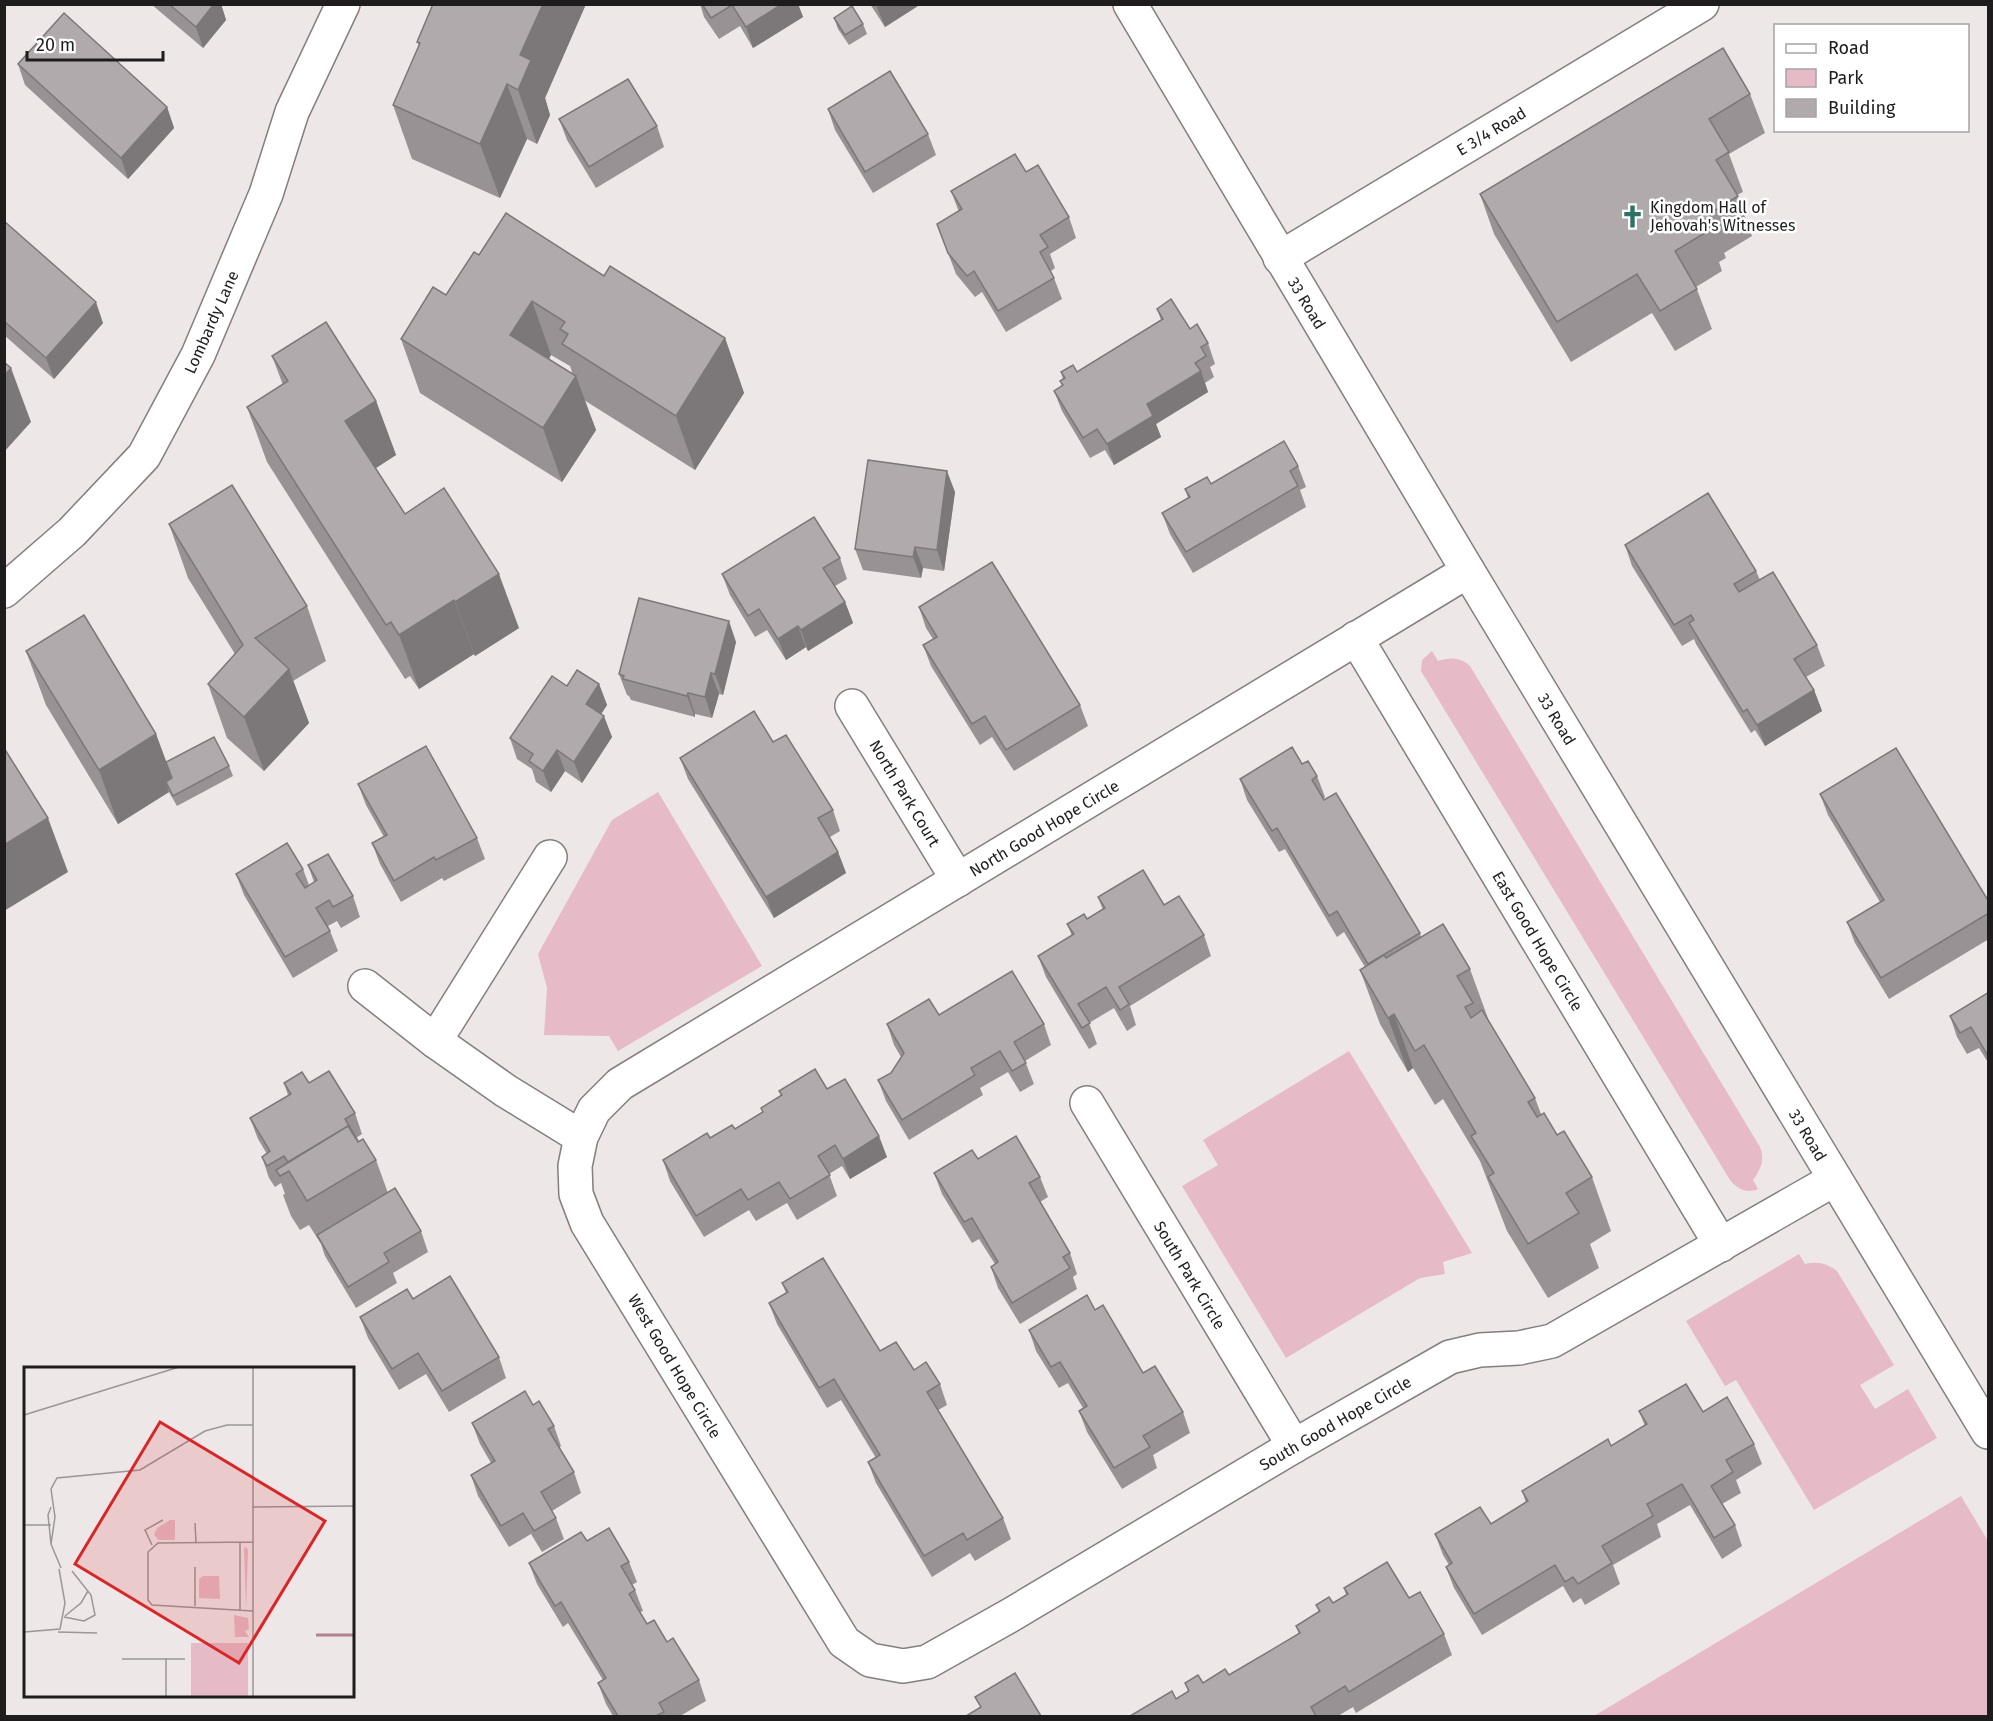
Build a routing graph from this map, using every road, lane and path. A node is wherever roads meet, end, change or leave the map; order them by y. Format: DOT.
graph roads {
  1 [pos="342,4"];
  2 [pos="1130,4"];
  3 [pos="1702,4"];
  4 [pos="1280,258"];
  5 [pos="1468,571"];
  6 [pos="4,591"];
  7 [pos="1356,638"];
  8 [pos="852,706"];
  9 [pos="550,857"];
  10 [pos="958,880"];
  11 [pos="365,986"];
  12 [pos="435,1041"];
  13 [pos="620,1084"];
  14 [pos="1087,1103"];
  15 [pos="581,1137"];
  16 [pos="1835,1179"];
  17 [pos="1721,1245"];
  18 [pos="1989,1432"];
  19 [pos="1294,1446"];
  20 [pos="844,1642"];
  1 -- 6 [label="street, Lombardy Lane"];
  2 -- 4 [label="street, 33 Road"];
  3 -- 4 [label="street, E 3/4 Road"];
  4 -- 5 [label="street, 33 Road"];
  5 -- 7 [label="street, North Good Hope Circle"];
  5 -- 16 [label="street, 33 Road"];
  7 -- 10 [label="street, North Good Hope Circle"];
  7 -- 17 [label="street, East Good Hope Circle"];
  8 -- 10 [label="street, North Park Court"];
  9 -- 12 [label="street"];
  10 -- 13 [label="street, North Good Hope Circle"];
  11 -- 12 [label="street"];
  12 -- 15 [label="street"];
  13 -- 15 [label="street, West Good Hope Circle"];
  14 -- 19 [label="street, South Park Circle"];
  15 -- 20 [label="street, West Good Hope Circle"];
  16 -- 17 [label="street, South Good Hope Circle"];
  16 -- 18 [label="street, 33 Road"];
  17 -- 19 [label="street, South Good Hope Circle"];
  19 -- 20 [label="street, South Good Hope Circle"];
}
